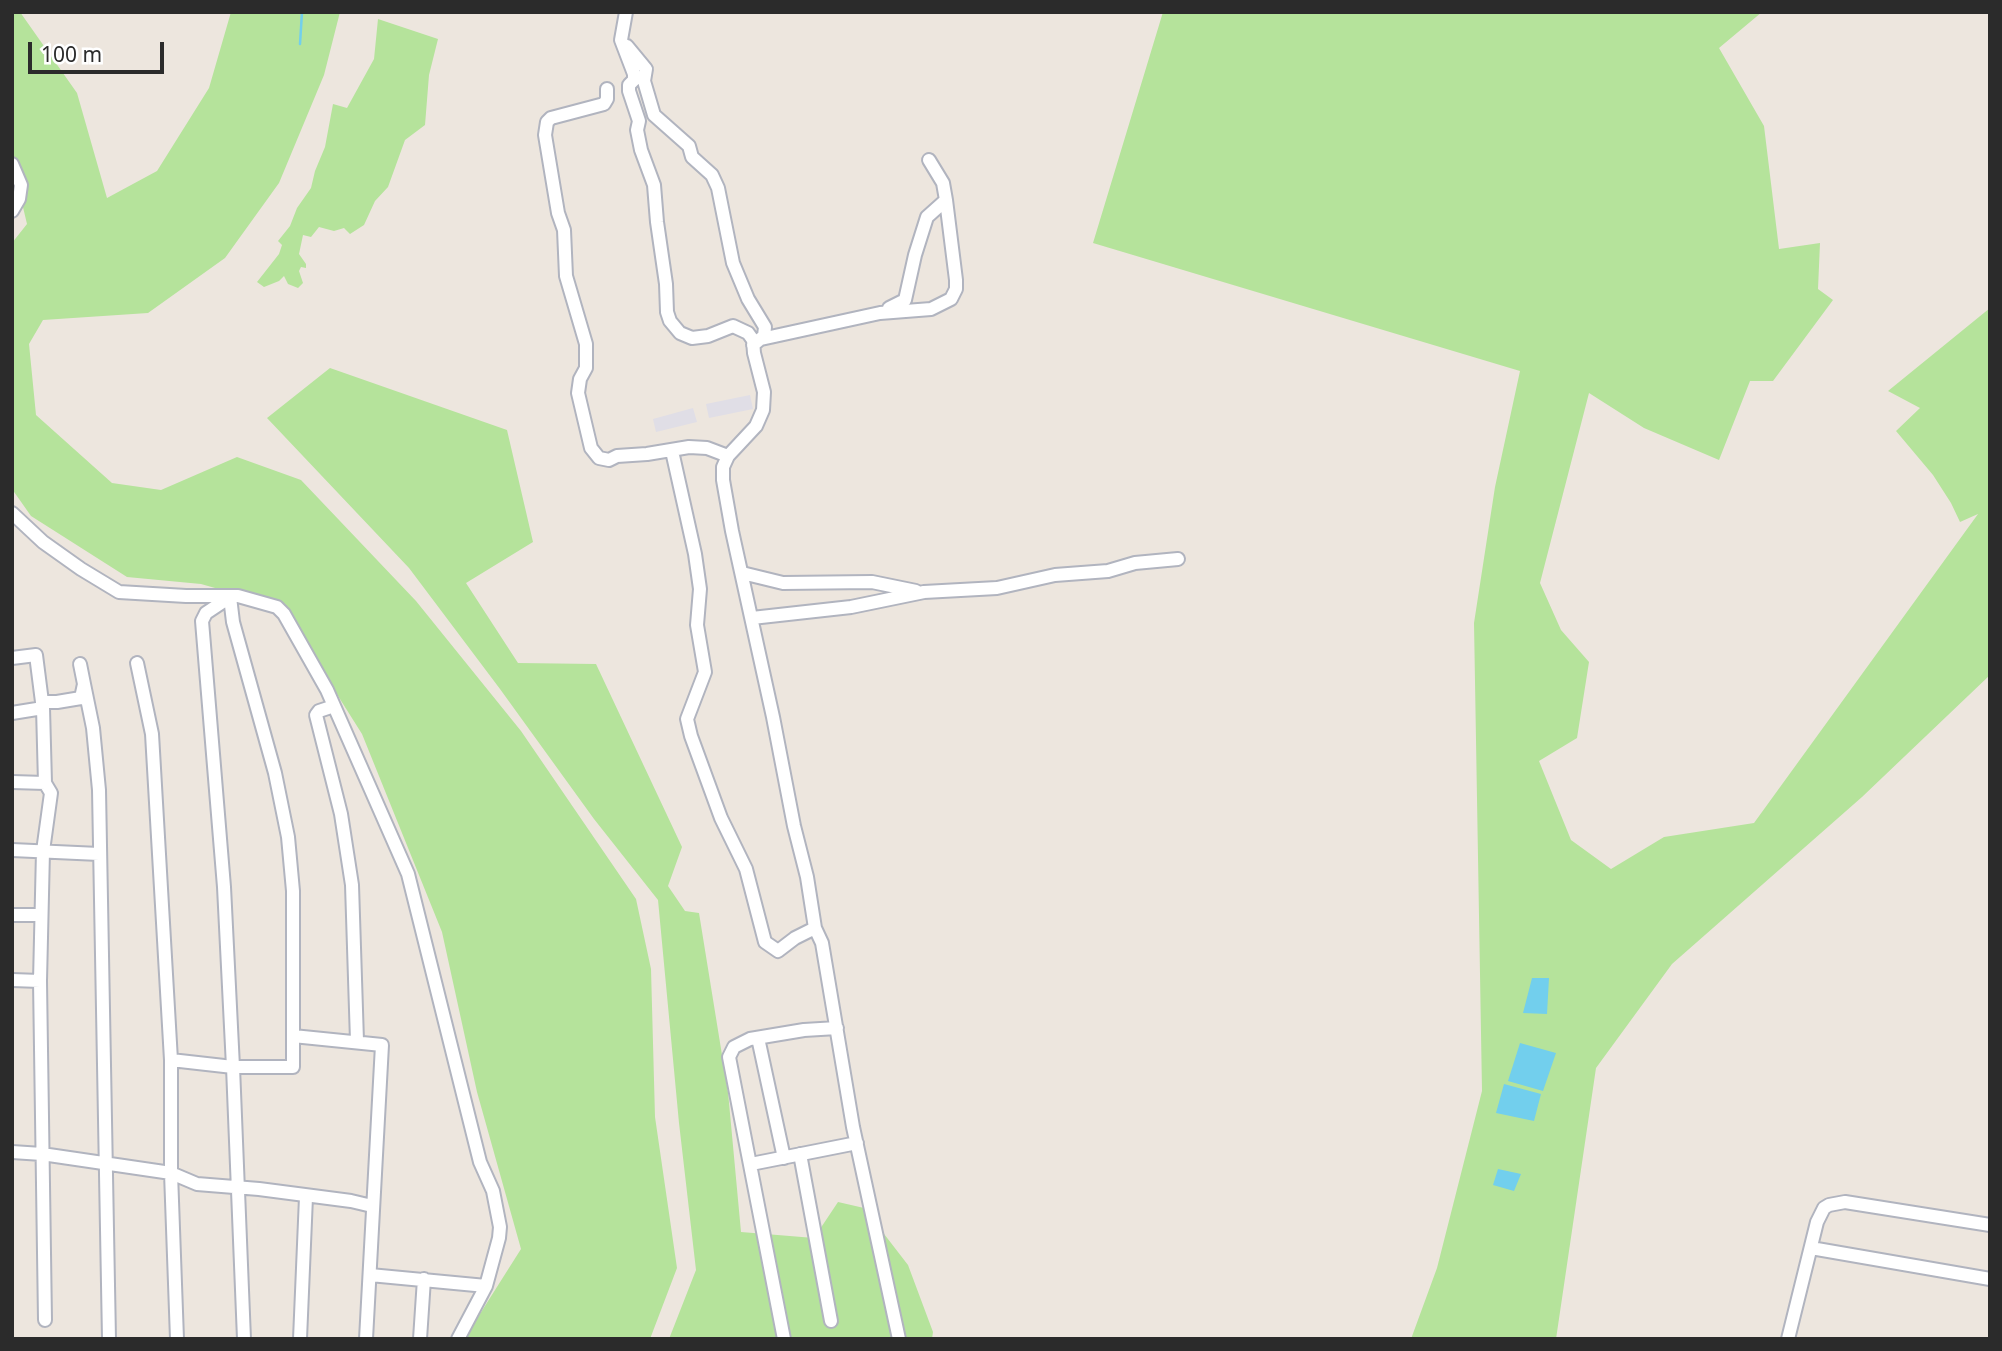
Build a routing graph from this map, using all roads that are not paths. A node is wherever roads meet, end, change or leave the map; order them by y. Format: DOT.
graph roads {
  1 [pos="626,12"];
  2 [pos="621,40"];
  3 [pos="607,89"];
  4 [pos="929,160"];
  5 [pos="12,164"];
  6 [pos="946,200"];
  7 [pos="12,211"];
  8 [pos="880,313"];
  9 [pos="757,342"];
  10 [pos="672,451"];
  11 [pos="728,456"];
  12 [pos="12,513"];
  13 [pos="1178,559"];
  14 [pos="742,573"];
  15 [pos="924,592"];
  16 [pos="230,597"];
  17 [pos="752,618"];
  18 [pos="12,658"];
  19 [pos="137,663"];
  20 [pos="80,664"];
  21 [pos="84,684"];
  22 [pos="43,705"];
  23 [pos="334,706"];
  24 [pos="12,713"];
  25 [pos="12,782"];
  26 [pos="44,783"];
  27 [pos="12,850"];
  28 [pos="43,851"];
  29 [pos="99,854"];
  30 [pos="12,915"];
  31 [pos="41,915"];
  32 [pos="816,928"];
  33 [pos="12,980"];
  34 [pos="40,981"];
  35 [pos="836,1028"];
  36 [pos="293,1036"];
  37 [pos="758,1038"];
  38 [pos="357,1041"];
  39 [pos="172,1060"];
  40 [pos="233,1067"];
  41 [pos="857,1143"];
  42 [pos="12,1152"];
  43 [pos="42,1154"];
  44 [pos="800,1154"];
  45 [pos="784,1158"];
  46 [pos="106,1163"];
  47 [pos="751,1164"];
  48 [pos="171,1173"];
  49 [pos="238,1189"];
  50 [pos="306,1197"];
  51 [pos="372,1206"];
  52 [pos="1990,1225"];
  53 [pos="1811,1248"];
  54 [pos="370,1275"];
  55 [pos="424,1279"];
  56 [pos="1990,1279"];
  57 [pos="486,1286"];
  58 [pos="45,1320"];
  59 [pos="831,1321"];
  60 [pos="108,1339"];
  61 [pos="177,1339"];
  62 [pos="244,1339"];
  63 [pos="300,1339"];
  64 [pos="366,1339"];
  65 [pos="420,1339"];
  66 [pos="458,1339"];
  67 [pos="785,1339"];
  68 [pos="899,1339"];
  69 [pos="1788,1339"];
  1 -- 2 [label="street"];
  2 -- 9 [label="street"];
  2 -- 9 [label="street"];
  3 -- 10 [label="street"];
  4 -- 6 [label="street"];
  5 -- 7 [label="street"];
  6 -- 8 [label="street"];
  6 -- 8 [label="street"];
  8 -- 9 [label="street"];
  9 -- 11 [label="street"];
  10 -- 11 [label="street"];
  10 -- 32 [label="street"];
  11 -- 14 [label="street"];
  12 -- 16 [label="street"];
  13 -- 15 [label="street"];
  14 -- 15 [label="street"];
  14 -- 17 [label="street"];
  15 -- 17 [label="street"];
  16 -- 23 [label="street"];
  16 -- 36 [label="street"];
  16 -- 40 [label="street"];
  17 -- 32 [label="street"];
  18 -- 22 [label="street"];
  19 -- 39 [label="street"];
  20 -- 21 [label="street"];
  21 -- 22 [label="street"];
  21 -- 29 [label="street"];
  22 -- 24 [label="street"];
  22 -- 26 [label="street"];
  23 -- 38 [label="street"];
  23 -- 57 [label="street"];
  25 -- 26 [label="street"];
  26 -- 28 [label="street"];
  27 -- 28 [label="street"];
  28 -- 29 [label="street"];
  28 -- 31 [label="street"];
  29 -- 46 [label="street"];
  30 -- 31 [label="street"];
  31 -- 34 [label="street"];
  32 -- 35 [label="street"];
  33 -- 34 [label="street"];
  34 -- 43 [label="street"];
  35 -- 37 [label="street"];
  35 -- 41 [label="street"];
  36 -- 38 [label="street"];
  36 -- 40 [label="street"];
  37 -- 45 [label="street"];
  37 -- 47 [label="street"];
  38 -- 51 [label="street"];
  39 -- 40 [label="street"];
  39 -- 48 [label="street"];
  40 -- 49 [label="street"];
  41 -- 44 [label="street"];
  41 -- 68 [label="street"];
  42 -- 43 [label="street"];
  43 -- 46 [label="street"];
  43 -- 58 [label="street"];
  44 -- 45 [label="street"];
  44 -- 59 [label="street"];
  45 -- 47 [label="street"];
  46 -- 48 [label="street"];
  46 -- 60 [label="street"];
  47 -- 67 [label="street"];
  48 -- 49 [label="street"];
  48 -- 61 [label="street"];
  49 -- 50 [label="street"];
  49 -- 62 [label="street"];
  50 -- 51 [label="street"];
  50 -- 63 [label="street"];
  51 -- 54 [label="street"];
  52 -- 53 [label="street"];
  53 -- 56 [label="street"];
  53 -- 69 [label="street"];
  54 -- 55 [label="street"];
  54 -- 64 [label="street"];
  55 -- 57 [label="street"];
  55 -- 65 [label="street"];
  57 -- 66 [label="street"];
}
